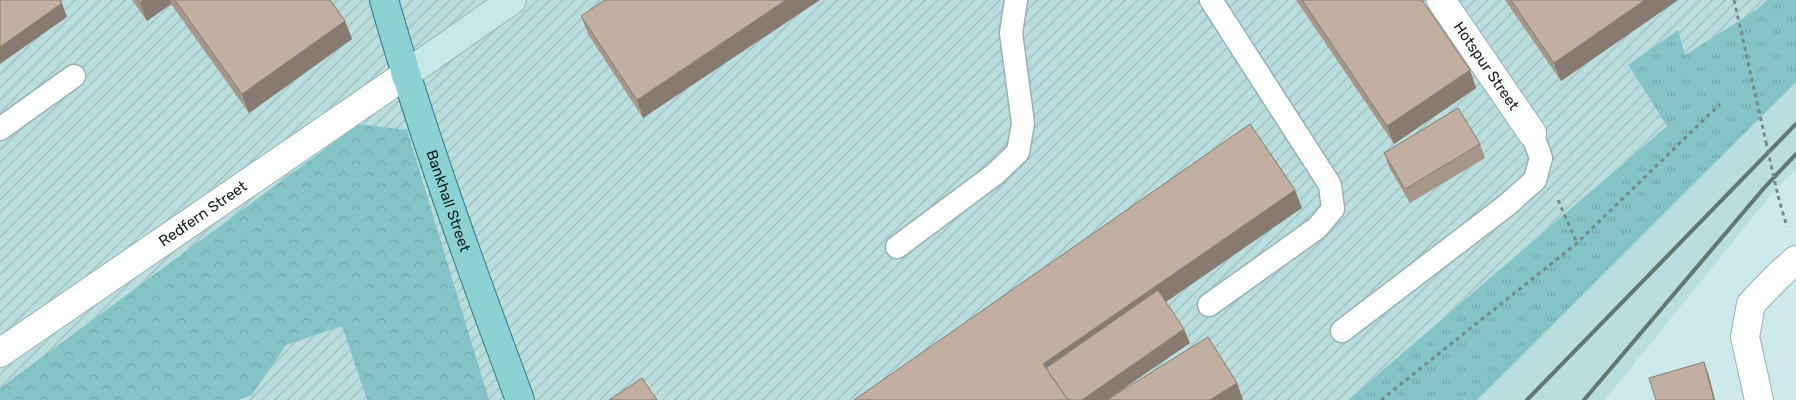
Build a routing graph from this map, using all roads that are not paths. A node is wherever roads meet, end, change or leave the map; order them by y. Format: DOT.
graph roads {
  1 [pos="384,0"];
  2 [pos="512,0"];
  3 [pos="1016,0"];
  4 [pos="1211,0"];
  5 [pos="1441,0"];
  6 [pos="405,74"];
  7 [pos="74,76"];
  8 [pos="0,128"];
  9 [pos="1532,133"];
  10 [pos="897,247"];
  11 [pos="1796,260"];
  12 [pos="1209,304"];
  13 [pos="1342,331"];
  14 [pos="0,353"];
  15 [pos="520,400"];
  16 [pos="1759,400"];
  1 -- 6 [label="main road, Bankhall Street"];
  2 -- 6 [label="main road"];
  3 -- 10 [label="lane"];
  4 -- 12 [label="lane"];
  5 -- 9 [label="street, Hotspur Street"];
  6 -- 14 [label="street, Redfern Street"];
  6 -- 15 [label="main road, Bankhall Street"];
  7 -- 8 [label="lane"];
  9 -- 13 [label="lane"];
  11 -- 16 [label="street"];
}
